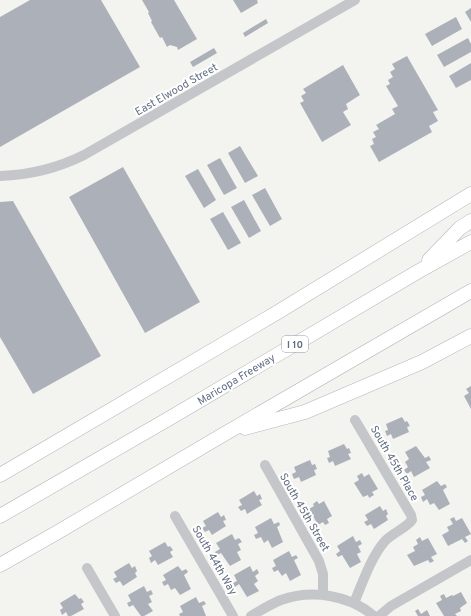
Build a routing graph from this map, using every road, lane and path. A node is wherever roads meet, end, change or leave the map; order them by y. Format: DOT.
graph roads {
  1 [pos="355,0"];
  2 [pos="0,176"];
  3 [pos="471,191"];
  4 [pos="471,194"];
  5 [pos="449,206"];
  6 [pos="471,221"];
  7 [pos="471,242"];
  8 [pos="419,270"];
  9 [pos="471,291"];
  10 [pos="471,336"];
  11 [pos="355,420"];
  12 [pos="226,433"];
  13 [pos="265,464"];
  14 [pos="0,475"];
  15 [pos="0,516"];
  16 [pos="175,516"];
  17 [pos="471,560"];
  18 [pos="0,565"];
  19 [pos="86,568"];
  20 [pos="323,595"];
  21 [pos="354,603"];
  22 [pos="115,616"];
  23 [pos="233,616"];
  24 [pos="251,616"];
  25 [pos="374,616"];
  26 [pos="379,616"];
  1 -- 2 [label="street, East Elwood Street"];
  3 -- 5 [label="highway"];
  4 -- 5 [label="highway"];
  5 -- 14 [label="highway"];
  6 -- 8 [label="highway"];
  7 -- 8 [label="highway, Maricopa Freeway / I 10"];
  8 -- 15 [label="highway, Maricopa Freeway / I 10"];
  9 -- 12 [label="highway"];
  10 -- 12 [label="highway"];
  11 -- 21 [label="street, South 45th Place"];
  12 -- 18 [label="highway"];
  13 -- 20 [label="street, South 45th Street"];
  16 -- 23 [label="street, South 44th Way"];
  17 -- 26 [label="street"];
  19 -- 22 [label="street"];
  20 -- 21 [label="street"];
  20 -- 24 [label="street"];
  21 -- 25 [label="street"];
}
